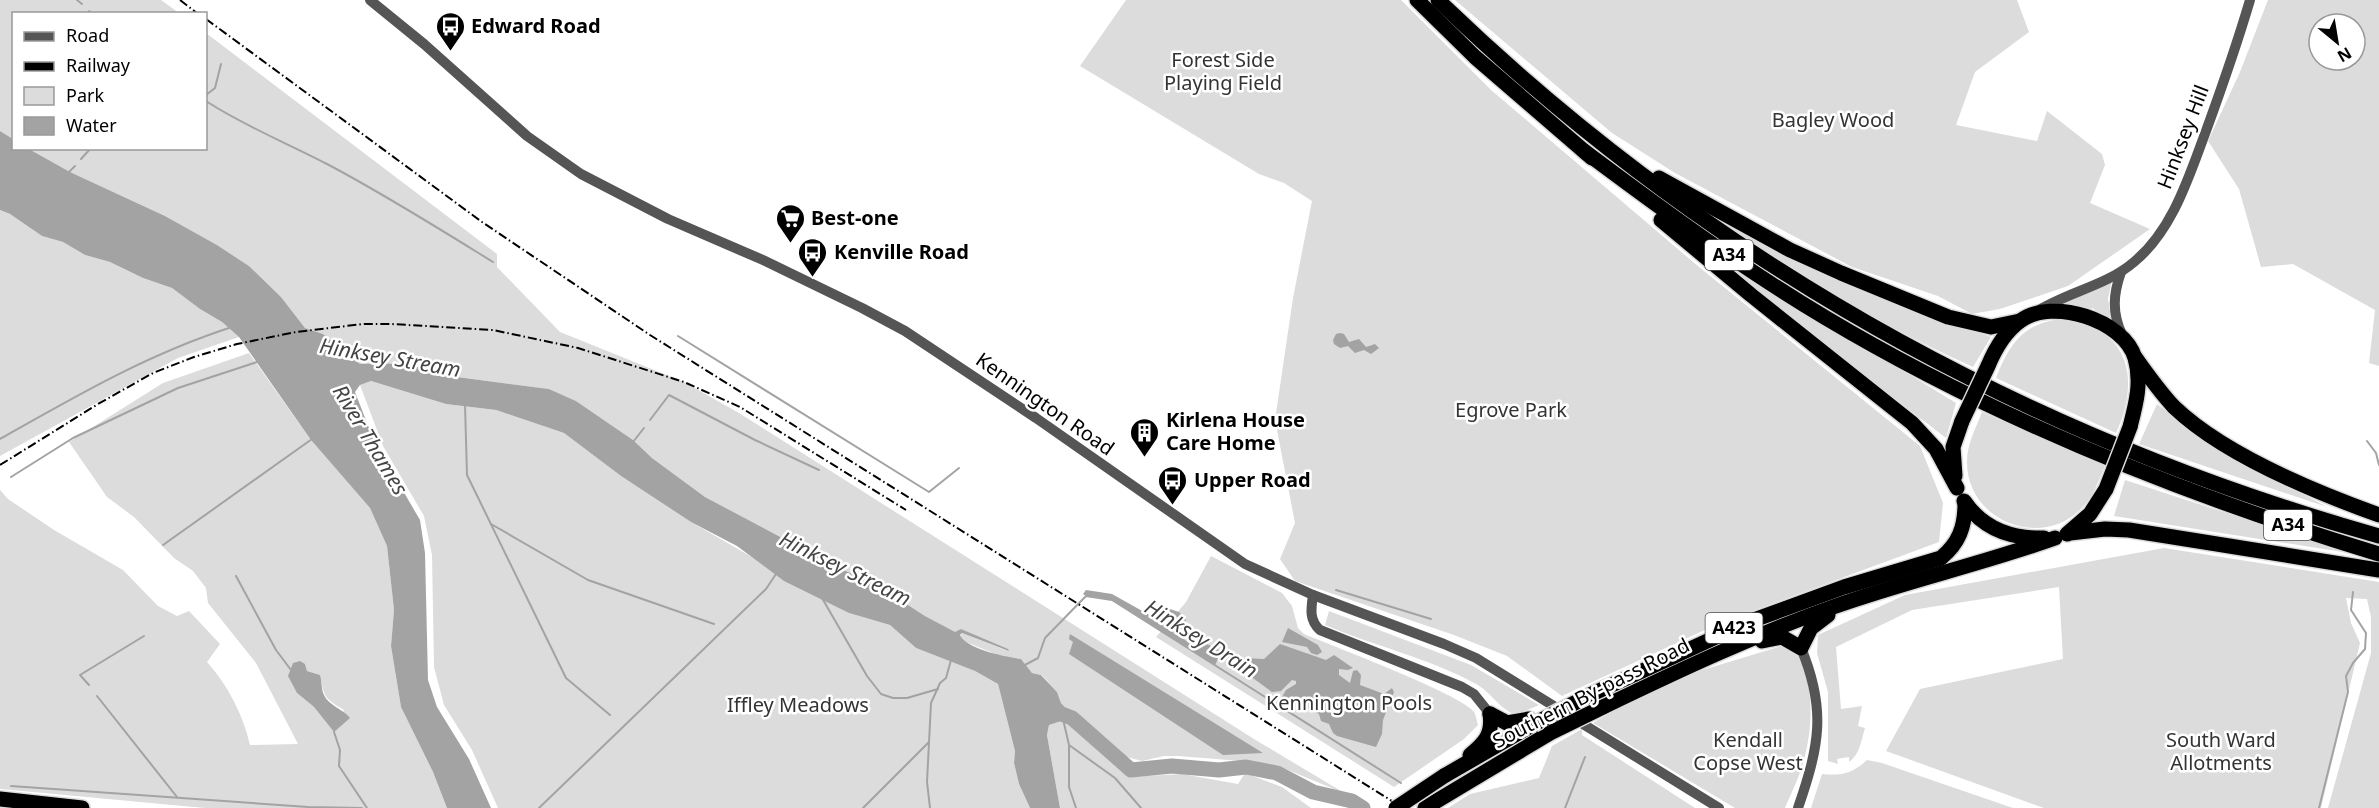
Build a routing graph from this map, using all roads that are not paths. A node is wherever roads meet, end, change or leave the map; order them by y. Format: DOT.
graph roads {
  1 [pos="370,0"];
  2 [pos="1417,0"];
  3 [pos="1438,0"];
  4 [pos="2250,0"];
  5 [pos="1597,141"];
  6 [pos="1584,151"];
  7 [pos="2121,272"];
  8 [pos="2024,319"];
  9 [pos="2123,339"];
  10 [pos="2135,357"];
  11 [pos="1944,463"];
  12 [pos="1957,488"];
  13 [pos="1965,503"];
  14 [pos="2379,516"];
  15 [pos="2062,535"];
  16 [pos="2379,536"];
  17 [pos="2379,554"];
  18 [pos="1915,565"];
  19 [pos="2379,570"];
  20 [pos="1313,594"];
  21 [pos="1860,598"];
  22 [pos="1732,646"];
  23 [pos="1801,648"];
  24 [pos="1490,714"];
  25 [pos="1532,722"];
  26 [pos="1444,776"];
  27 [pos="0,798"];
  28 [pos="82,808"];
  29 [pos="1396,808"];
  30 [pos="1425,808"];
  31 [pos="1719,808"];
  32 [pos="1798,808"];
  1 -- 20 [label="street, Kennington Road"];
  2 -- 6 [label="highway, A34"];
  3 -- 5 [label="highway, A34"];
  4 -- 7 [label="street, Hinksey Hill"];
  5 -- 8 [label="highway"];
  5 -- 16 [label="highway, A34"];
  6 -- 11 [label="highway"];
  6 -- 17 [label="highway, A34"];
  7 -- 8 [label="street, Hinksey Hill"];
  7 -- 9 [label="street"];
  8 -- 9 [label="highway"];
  8 -- 12 [label="highway, bridge"];
  9 -- 10 [label="highway"];
  10 -- 14 [label="highway"];
  10 -- 15 [label="highway, bridge"];
  11 -- 12 [label="highway"];
  11 -- 18 [label="highway"];
  12 -- 13 [label="highway"];
  13 -- 15 [label="highway"];
  13 -- 18 [label="highway, Southern By-pass Road / A423"];
  15 -- 19 [label="highway"];
  15 -- 21 [label="highway, Southern By-pass Road / A423"];
  18 -- 25 [label="highway, Southern By-pass Road / A423, bridge"];
  20 -- 24 [label="street"];
  20 -- 31 [label="street, Kennington Road"];
  21 -- 22 [label="highway, Southern By-pass Road / A423"];
  21 -- 23 [label="highway"];
  22 -- 23 [label="highway"];
  22 -- 30 [label="highway, Southern By-pass Road / A423, bridge"];
  23 -- 32 [label="street"];
  24 -- 25 [label="highway"];
  24 -- 26 [label="highway"];
  25 -- 26 [label="highway, Southern By-pass Road / A423"];
  26 -- 29 [label="highway, Southern By-pass Road / A423, bridge"];
  27 -- 28 [label="highway"];
}
